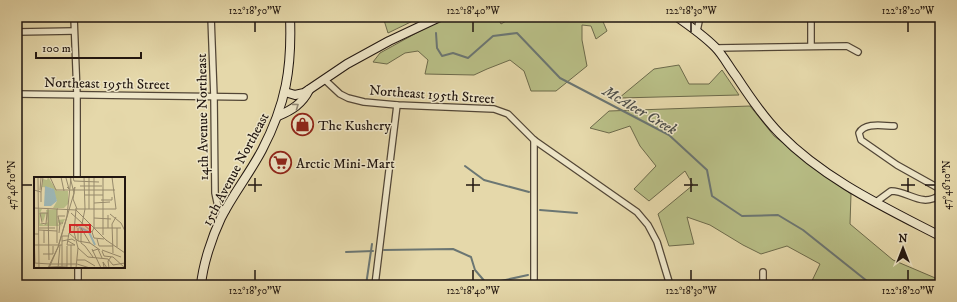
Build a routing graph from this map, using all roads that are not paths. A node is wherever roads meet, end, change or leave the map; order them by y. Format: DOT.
graph roads {
  1 [pos="74,17"];
  2 [pos="211,17"];
  3 [pos="290,17"];
  4 [pos="440,17"];
  5 [pos="677,17"];
  6 [pos="700,17"];
  7 [pos="811,17"];
  8 [pos="74,31"];
  9 [pos="697,31"];
  10 [pos="17,32"];
  11 [pos="811,46"];
  12 [pos="716,48"];
  13 [pos="858,52"];
  14 [pos="325,80"];
  15 [pos="308,90"];
  16 [pos="285,92"];
  17 [pos="17,94"];
  18 [pos="77,95"];
  19 [pos="214,97"];
  20 [pos="244,97"];
  21 [pos="397,105"];
  22 [pos="278,116"];
  23 [pos="894,126"];
  24 [pos="534,140"];
  25 [pos="77,177"];
  26 [pos="940,189"];
  27 [pos="940,195"];
  28 [pos="876,202"];
  29 [pos="226,211"];
  30 [pos="940,236"];
  31 [pos="78,268"];
  32 [pos="763,272"];
  33 [pos="78,285"];
  34 [pos="201,285"];
  35 [pos="375,285"];
  36 [pos="534,285"];
  37 [pos="670,285"];
  38 [pos="763,285"];
  1 -- 8 [label="street"];
  2 -- 19 [label="street, 14th Avenue Northeast"];
  3 -- 16 [label="street, 15th Avenue Northeast"];
  4 -- 14 [label="street"];
  5 -- 9 [label="street"];
  6 -- 9 [label="street"];
  7 -- 11 [label="street"];
  8 -- 10 [label="street"];
  8 -- 18 [label="street"];
  9 -- 12 [label="street"];
  11 -- 12 [label="street"];
  11 -- 13 [label="street"];
  12 -- 28 [label="street"];
  14 -- 15 [label="street"];
  14 -- 21 [label="street, Northeast 195th Street"];
  15 -- 16 [label="street"];
  22 -- 15 [label="street, one-way"];
  16 -- 22 [label="street, 15th Avenue Northeast"];
  17 -- 18 [label="street, Northeast 195th Street"];
  18 -- 19 [label="street, Northeast 195th Street"];
  18 -- 25 [label="street"];
  19 -- 20 [label="street, Northeast 195th Street"];
  19 -- 29 [label="street, 14th Avenue Northeast"];
  21 -- 24 [label="street, Northeast 195th Street"];
  21 -- 35 [label="street"];
  22 -- 29 [label="street, 15th Avenue Northeast"];
  23 -- 26 [label="street"];
  24 -- 36 [label="street"];
  24 -- 37 [label="street, Northeast 195th Street"];
  27 -- 28 [label="street"];
  28 -- 30 [label="street"];
  29 -- 34 [label="street, 15th Avenue Northeast"];
  31 -- 33 [label="street"];
  32 -- 38 [label="street"];
}
